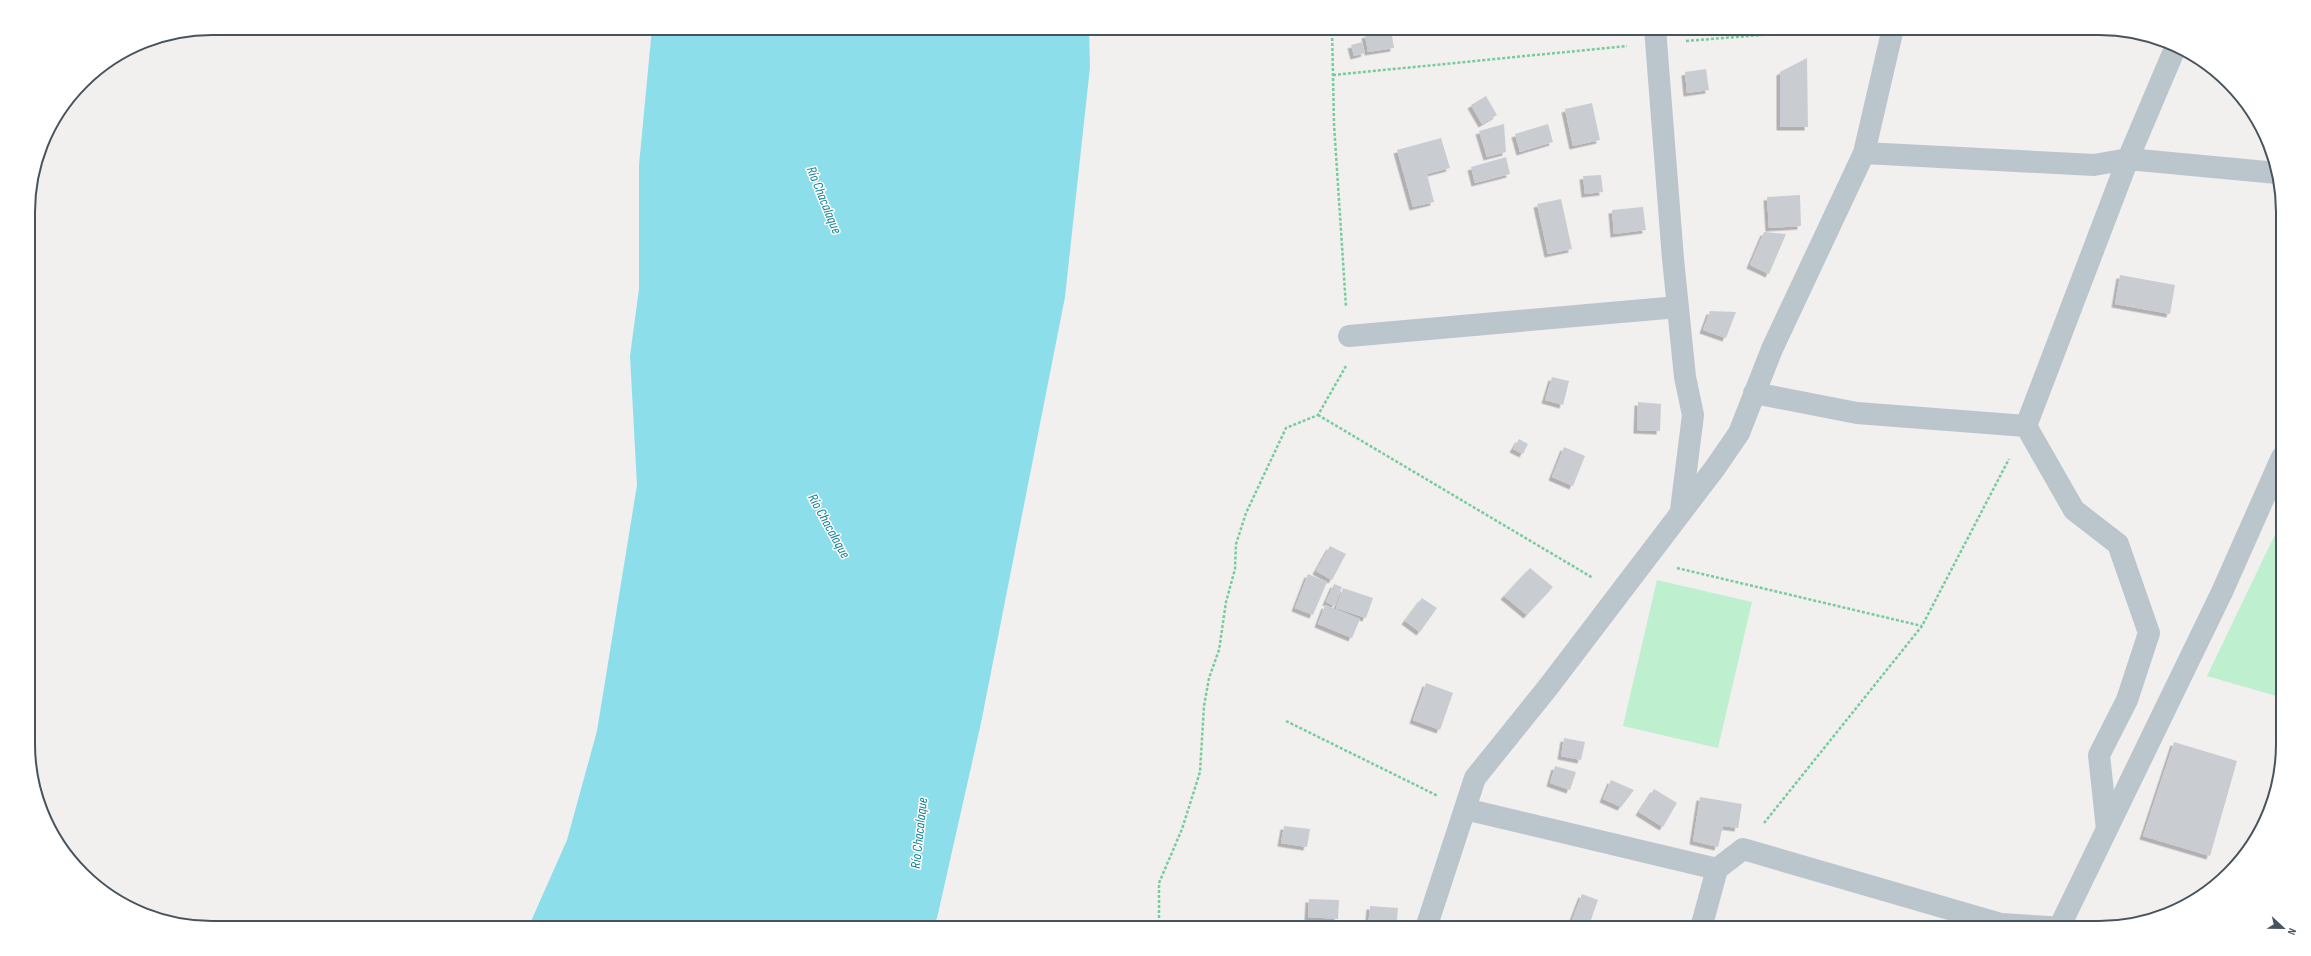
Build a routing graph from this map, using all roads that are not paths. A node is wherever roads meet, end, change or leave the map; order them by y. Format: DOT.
graph roads {
  1 [pos="1655,35"];
  2 [pos="1891,35"];
  3 [pos="2174,51"];
  4 [pos="1864,153"];
  5 [pos="2128,159"];
  6 [pos="2272,173"];
  7 [pos="1678,308"];
  8 [pos="1349,336"];
  9 [pos="1754,393"];
  10 [pos="2026,426"];
  11 [pos="2276,470"];
  12 [pos="1681,513"];
  13 [pos="1465,809"];
  14 [pos="2107,829"];
  15 [pos="1717,869"];
  16 [pos="1428,921"];
  17 [pos="1703,921"];
  18 [pos="1990,921"];
  19 [pos="2065,921"];
  1 -- 7 [label="street"];
  2 -- 4 [label="street"];
  3 -- 5 [label="street"];
  4 -- 5 [label="street"];
  4 -- 9 [label="street"];
  5 -- 6 [label="street"];
  5 -- 10 [label="street"];
  7 -- 8 [label="street"];
  7 -- 12 [label="street"];
  9 -- 10 [label="street"];
  9 -- 12 [label="street"];
  10 -- 14 [label="street"];
  11 -- 14 [label="street"];
  12 -- 13 [label="street"];
  13 -- 15 [label="street"];
  13 -- 16 [label="street"];
  14 -- 19 [label="street"];
  15 -- 17 [label="street"];
  15 -- 18 [label="street"];
}
